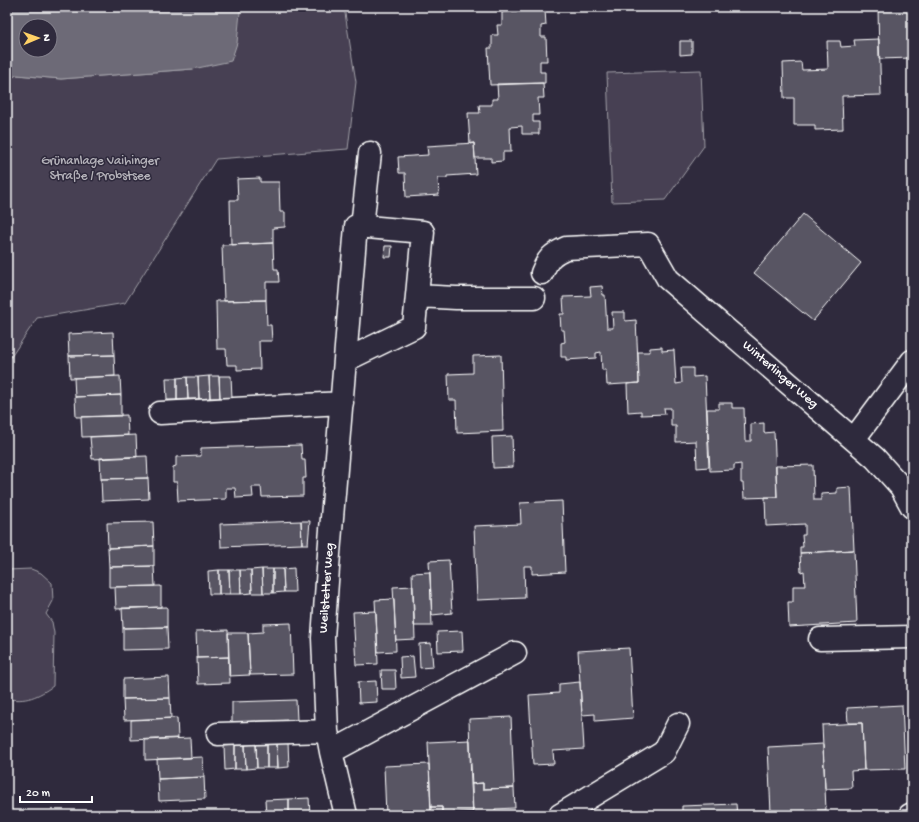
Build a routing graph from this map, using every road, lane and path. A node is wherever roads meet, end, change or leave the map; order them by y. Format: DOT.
graph roads {
  1 [pos="370,153"];
  2 [pos="362,227"];
  3 [pos="542,273"];
  4 [pos="417,296"];
  5 [pos="534,298"];
  6 [pos="346,360"];
  7 [pos="912,361"];
  8 [pos="342,403"];
  9 [pos="160,413"];
  10 [pos="854,439"];
  11 [pos="912,507"];
  12 [pos="912,637"];
  13 [pos="820,639"];
  14 [pos="515,653"];
  15 [pos="678,724"];
  16 [pos="327,731"];
  17 [pos="218,734"];
  18 [pos="331,752"];
  19 [pos="346,815"];
  20 [pos="560,815"];
  1 -- 2 [label="street"];
  2 -- 4 [label="street"];
  2 -- 6 [label="street, Weilstetter Weg"];
  3 -- 10 [label="street, Winterlinger Weg"];
  4 -- 5 [label="street"];
  4 -- 6 [label="street"];
  6 -- 8 [label="street, Weilstetter Weg"];
  7 -- 10 [label="street"];
  8 -- 9 [label="street"];
  8 -- 16 [label="street, Weilstetter Weg"];
  10 -- 11 [label="street, Winterlinger Weg"];
  12 -- 13 [label="street"];
  14 -- 18 [label="street"];
  15 -- 20 [label="street"];
  16 -- 17 [label="street"];
  16 -- 18 [label="street, Weilstetter Weg"];
  18 -- 19 [label="street, Weilstetter Weg"];
}
